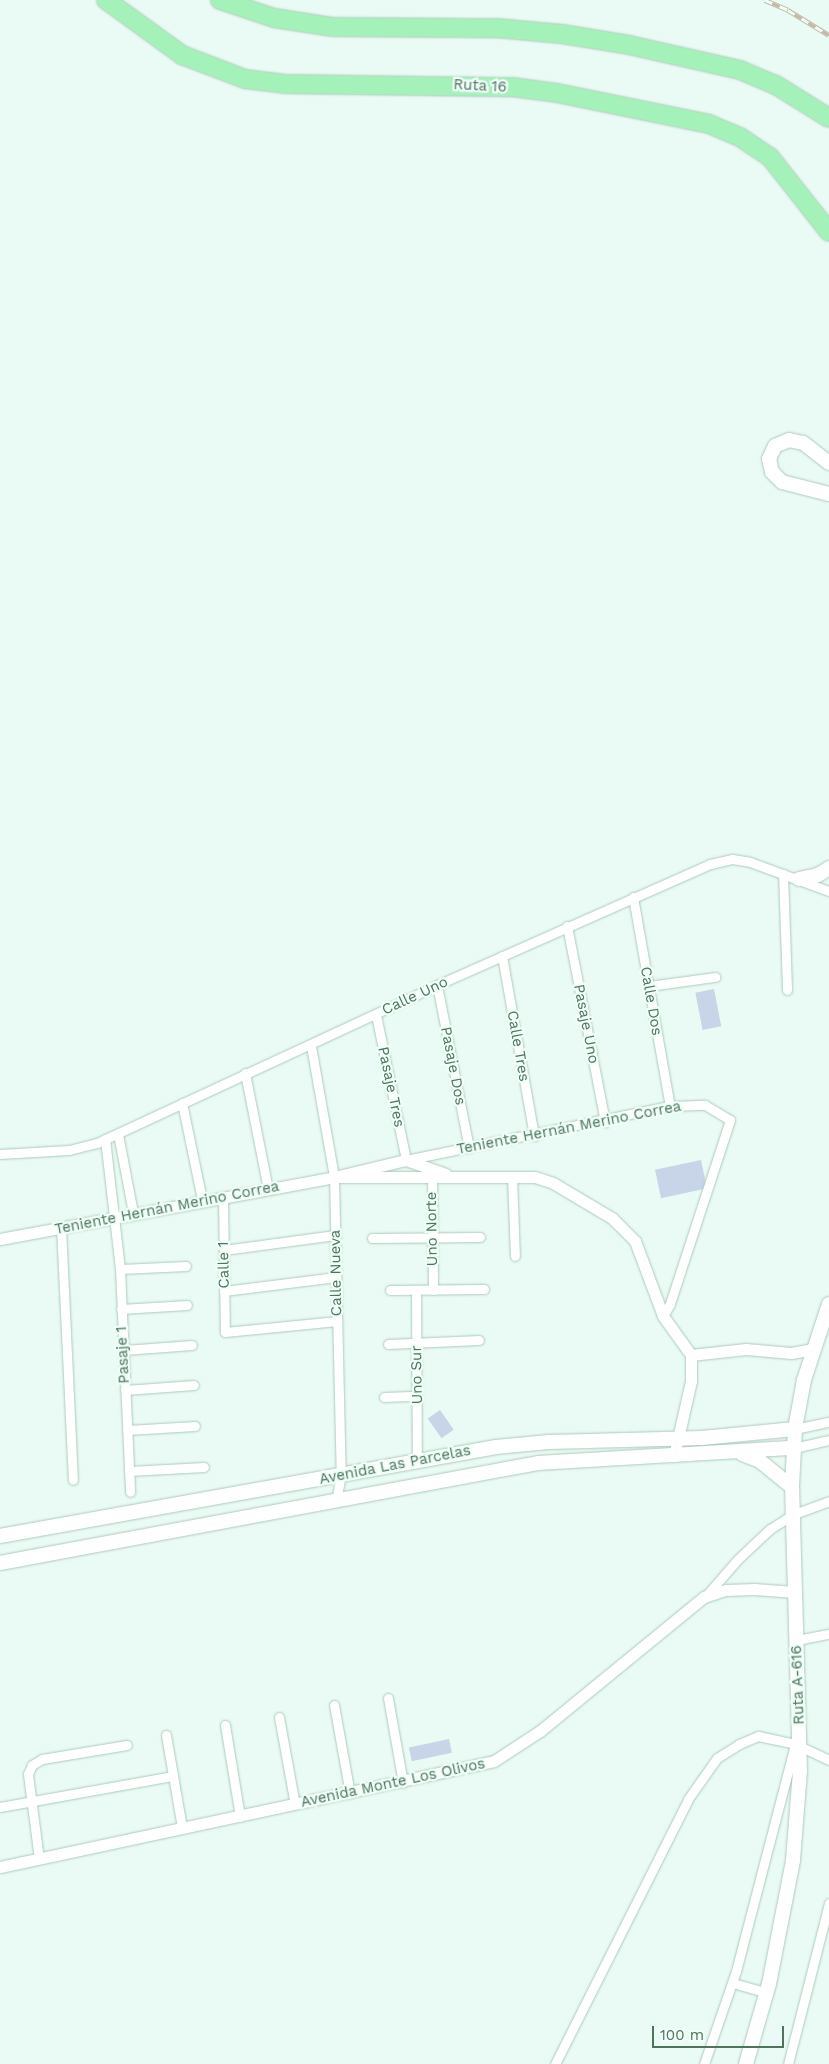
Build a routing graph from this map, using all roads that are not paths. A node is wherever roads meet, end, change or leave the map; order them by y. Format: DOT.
graph roads {
  1 [pos="106,0"];
  2 [pos="220,0"];
  3 [pos="829,118"];
  4 [pos="829,232"];
  5 [pos="829,462"];
  6 [pos="829,494"];
  7 [pos="829,868"];
  8 [pos="783,874"];
  9 [pos="799,879"];
  10 [pos="829,891"];
  11 [pos="633,896"];
  12 [pos="567,926"];
  13 [pos="502,956"];
  14 [pos="715,977"];
  15 [pos="437,985"];
  16 [pos="649,986"];
  17 [pos="787,990"];
  18 [pos="376,1015"];
  19 [pos="311,1046"];
  20 [pos="245,1073"];
  21 [pos="182,1103"];
  22 [pos="670,1106"];
  23 [pos="605,1122"];
  24 [pos="118,1134"];
  25 [pos="534,1136"];
  26 [pos="105,1140"];
  27 [pos="469,1148"];
  28 [pos="0,1154"];
  29 [pos="406,1160"];
  30 [pos="432,1173"];
  31 [pos="512,1176"];
  32 [pos="334,1177"];
  33 [pos="268,1189"];
  34 [pos="223,1197"];
  35 [pos="202,1200"];
  36 [pos="132,1213"];
  37 [pos="116,1217"];
  38 [pos="61,1227"];
  39 [pos="335,1235"];
  40 [pos="480,1237"];
  41 [pos="372,1238"];
  42 [pos="433,1238"];
  43 [pos="0,1240"];
  44 [pos="224,1250"];
  45 [pos="516,1256"];
  46 [pos="186,1266"];
  47 [pos="120,1269"];
  48 [pos="336,1277"];
  49 [pos="484,1289"];
  50 [pos="390,1290"];
  51 [pos="416,1290"];
  52 [pos="433,1290"];
  53 [pos="224,1291"];
  54 [pos="829,1304"];
  55 [pos="187,1306"];
  56 [pos="121,1309"];
  57 [pos="663,1316"];
  58 [pos="337,1321"];
  59 [pos="480,1340"];
  60 [pos="417,1341"];
  61 [pos="388,1344"];
  62 [pos="192,1345"];
  63 [pos="814,1349"];
  64 [pos="124,1350"];
  65 [pos="690,1355"];
  66 [pos="194,1385"];
  67 [pos="125,1390"];
  68 [pos="418,1396"];
  69 [pos="384,1397"];
  70 [pos="829,1422"];
  71 [pos="195,1426"];
  72 [pos="795,1429"];
  73 [pos="127,1430"];
  74 [pos="677,1438"];
  75 [pos="829,1440"];
  76 [pos="794,1448"];
  77 [pos="742,1453"];
  78 [pos="674,1456"];
  79 [pos="417,1461"];
  80 [pos="204,1468"];
  81 [pos="129,1471"];
  82 [pos="341,1476"];
  83 [pos="73,1480"];
  84 [pos="792,1487"];
  85 [pos="130,1492"];
  86 [pos="829,1500"];
  87 [pos="336,1501"];
  88 [pos="794,1514"];
  89 [pos="0,1536"];
  90 [pos="0,1563"];
  91 [pos="795,1592"];
  92 [pos="704,1597"];
  93 [pos="829,1634"];
  94 [pos="797,1640"];
  95 [pos="388,1698"];
  96 [pos="334,1705"];
  97 [pos="279,1717"];
  98 [pos="224,1725"];
  99 [pos="166,1735"];
  100 [pos="127,1744"];
  101 [pos="798,1744"];
  102 [pos="829,1760"];
  103 [pos="173,1776"];
  104 [pos="403,1783"];
  105 [pos="350,1794"];
  106 [pos="32,1801"];
  107 [pos="295,1805"];
  108 [pos="0,1807"];
  109 [pos="240,1817"];
  110 [pos="182,1828"];
  111 [pos="39,1859"];
  112 [pos="0,1867"];
  113 [pos="829,1903"];
  114 [pos="827,1923"];
  115 [pos="733,1983"];
  116 [pos="767,1993"];
  117 [pos="555,2064"];
  118 [pos="704,2064"];
  119 [pos="746,2064"];
  120 [pos="788,2064"];
  1 -- 4 [label="highway, Ruta 16"];
  2 -- 3 [label="highway"];
  5 -- 6 [label="main road"];
  7 -- 9 [label="main road"];
  8 -- 9 [label="street, Calle Uno"];
  8 -- 11 [label="street, Calle Uno"];
  8 -- 17 [label="street"];
  9 -- 10 [label="street, Calle Uno"];
  11 -- 12 [label="street, Calle Uno"];
  11 -- 16 [label="street, Calle Dos"];
  12 -- 13 [label="street, Calle Uno"];
  12 -- 23 [label="street, Pasaje Uno"];
  13 -- 15 [label="street, Calle Uno"];
  13 -- 25 [label="street, Calle Tres"];
  14 -- 16 [label="street"];
  15 -- 18 [label="street, Calle Uno"];
  15 -- 27 [label="street, Pasaje Dos"];
  16 -- 22 [label="street, Calle Dos"];
  18 -- 19 [label="street, Calle Uno"];
  18 -- 29 [label="street, Pasaje Tres"];
  19 -- 20 [label="street, Calle Uno"];
  19 -- 32 [label="street, Calle Nueva"];
  20 -- 21 [label="street, Calle Uno"];
  20 -- 33 [label="street"];
  21 -- 24 [label="street, Calle Uno"];
  21 -- 35 [label="street"];
  22 -- 23 [label="street, Teniente Hernán Merino Correa"];
  22 -- 57 [label="street, Teniente Hernán Merino Correa"];
  23 -- 25 [label="street, Teniente Hernán Merino Correa"];
  24 -- 26 [label="street, Calle Uno"];
  24 -- 36 [label="street"];
  25 -- 27 [label="street, Teniente Hernán Merino Correa"];
  26 -- 28 [label="street, Calle Uno"];
  26 -- 37 [label="street, Pasaje 1"];
  27 -- 29 [label="street, Teniente Hernán Merino Correa"];
  29 -- 30 [label="street, Teniente Hernán Merino Correa"];
  29 -- 32 [label="street, Teniente Hernán Merino Correa"];
  30 -- 31 [label="street, Teniente Hernán Merino Correa"];
  30 -- 32 [label="street, Teniente Hernán Merino Correa"];
  30 -- 42 [label="street, Uno Norte"];
  31 -- 45 [label="street"];
  31 -- 57 [label="street, Teniente Hernán Merino Correa"];
  32 -- 33 [label="street, Teniente Hernán Merino Correa"];
  32 -- 39 [label="street, Calle Nueva"];
  33 -- 34 [label="street, Teniente Hernán Merino Correa"];
  34 -- 35 [label="street, Teniente Hernán Merino Correa"];
  34 -- 44 [label="street, Calle 1"];
  35 -- 36 [label="street, Teniente Hernán Merino Correa"];
  36 -- 37 [label="street, Teniente Hernán Merino Correa"];
  37 -- 38 [label="street, Teniente Hernán Merino Correa"];
  37 -- 47 [label="street, Pasaje 1"];
  38 -- 43 [label="street, Teniente Hernán Merino Correa"];
  38 -- 83 [label="street"];
  39 -- 44 [label="street"];
  39 -- 48 [label="street, Calle Nueva"];
  40 -- 42 [label="street"];
  41 -- 42 [label="street"];
  42 -- 52 [label="street, Uno Norte"];
  44 -- 53 [label="street, Calle 1"];
  46 -- 47 [label="street"];
  47 -- 56 [label="street, Pasaje 1"];
  48 -- 53 [label="street"];
  48 -- 58 [label="street, Calle Nueva"];
  49 -- 52 [label="street"];
  50 -- 51 [label="street"];
  51 -- 52 [label="street"];
  51 -- 60 [label="street, Uno Sur"];
  53 -- 58 [label="street, Calle 1"];
  54 -- 63 [label="main road, Ruta A-616"];
  55 -- 56 [label="street"];
  56 -- 64 [label="street, Pasaje 1"];
  57 -- 65 [label="street, Teniente Hernán Merino Correa"];
  58 -- 82 [label="street, Calle Nueva"];
  59 -- 60 [label="street"];
  60 -- 61 [label="street"];
  60 -- 68 [label="street, Uno Sur"];
  62 -- 64 [label="street"];
  63 -- 65 [label="street"];
  63 -- 72 [label="main road, Ruta A-616"];
  64 -- 67 [label="street, Pasaje 1"];
  65 -- 74 [label="street"];
  66 -- 67 [label="street"];
  67 -- 73 [label="street, Pasaje 1"];
  68 -- 69 [label="street"];
  68 -- 79 [label="street, Uno Sur"];
  70 -- 72 [label="street"];
  71 -- 73 [label="street"];
  72 -- 74 [label="main road, Avenida Las Parcelas"];
  72 -- 76 [label="main road, Ruta A-616"];
  73 -- 81 [label="street, Pasaje 1"];
  74 -- 78 [label="street"];
  74 -- 79 [label="main road, Avenida Las Parcelas"];
  75 -- 76 [label="street"];
  76 -- 77 [label="main road, Avenida Las Parcelas"];
  76 -- 84 [label="main road, Ruta A-616"];
  77 -- 78 [label="main road, Avenida Las Parcelas"];
  77 -- 84 [label="main road"];
  78 -- 87 [label="main road, Avenida Las Parcelas"];
  79 -- 82 [label="main road, Avenida Las Parcelas"];
  80 -- 81 [label="street"];
  81 -- 85 [label="street, Pasaje 1"];
  82 -- 87 [label="street, Calle Nueva"];
  82 -- 89 [label="main road, Avenida Las Parcelas"];
  84 -- 88 [label="main road, Ruta A-616"];
  86 -- 88 [label="street"];
  87 -- 90 [label="main road, Avenida Las Parcelas"];
  88 -- 91 [label="main road, Ruta A-616"];
  88 -- 92 [label="street"];
  91 -- 92 [label="street, Avenida Monte Los Olivos"];
  91 -- 94 [label="main road, Ruta A-616"];
  92 -- 104 [label="street, Avenida Monte Los Olivos"];
  93 -- 94 [label="street"];
  94 -- 101 [label="main road, Ruta A-616"];
  95 -- 104 [label="street"];
  96 -- 105 [label="street"];
  97 -- 107 [label="street"];
  98 -- 109 [label="street"];
  99 -- 103 [label="street"];
  100 -- 106 [label="street"];
  101 -- 102 [label="street"];
  101 -- 115 [label="street"];
  101 -- 116 [label="main road, Ruta A-616"];
  101 -- 117 [label="street"];
  103 -- 106 [label="street"];
  103 -- 110 [label="street"];
  104 -- 105 [label="street, Avenida Monte Los Olivos"];
  105 -- 107 [label="street, Avenida Monte Los Olivos"];
  106 -- 108 [label="street"];
  106 -- 111 [label="street"];
  107 -- 109 [label="street, Avenida Monte Los Olivos"];
  109 -- 110 [label="street, Avenida Monte Los Olivos"];
  110 -- 111 [label="street, Avenida Monte Los Olivos"];
  111 -- 112 [label="street, Avenida Monte Los Olivos"];
  113 -- 114 [label="street"];
  114 -- 120 [label="street"];
  115 -- 116 [label="street"];
  115 -- 118 [label="street"];
  116 -- 119 [label="main road, Ruta A-616"];
}
